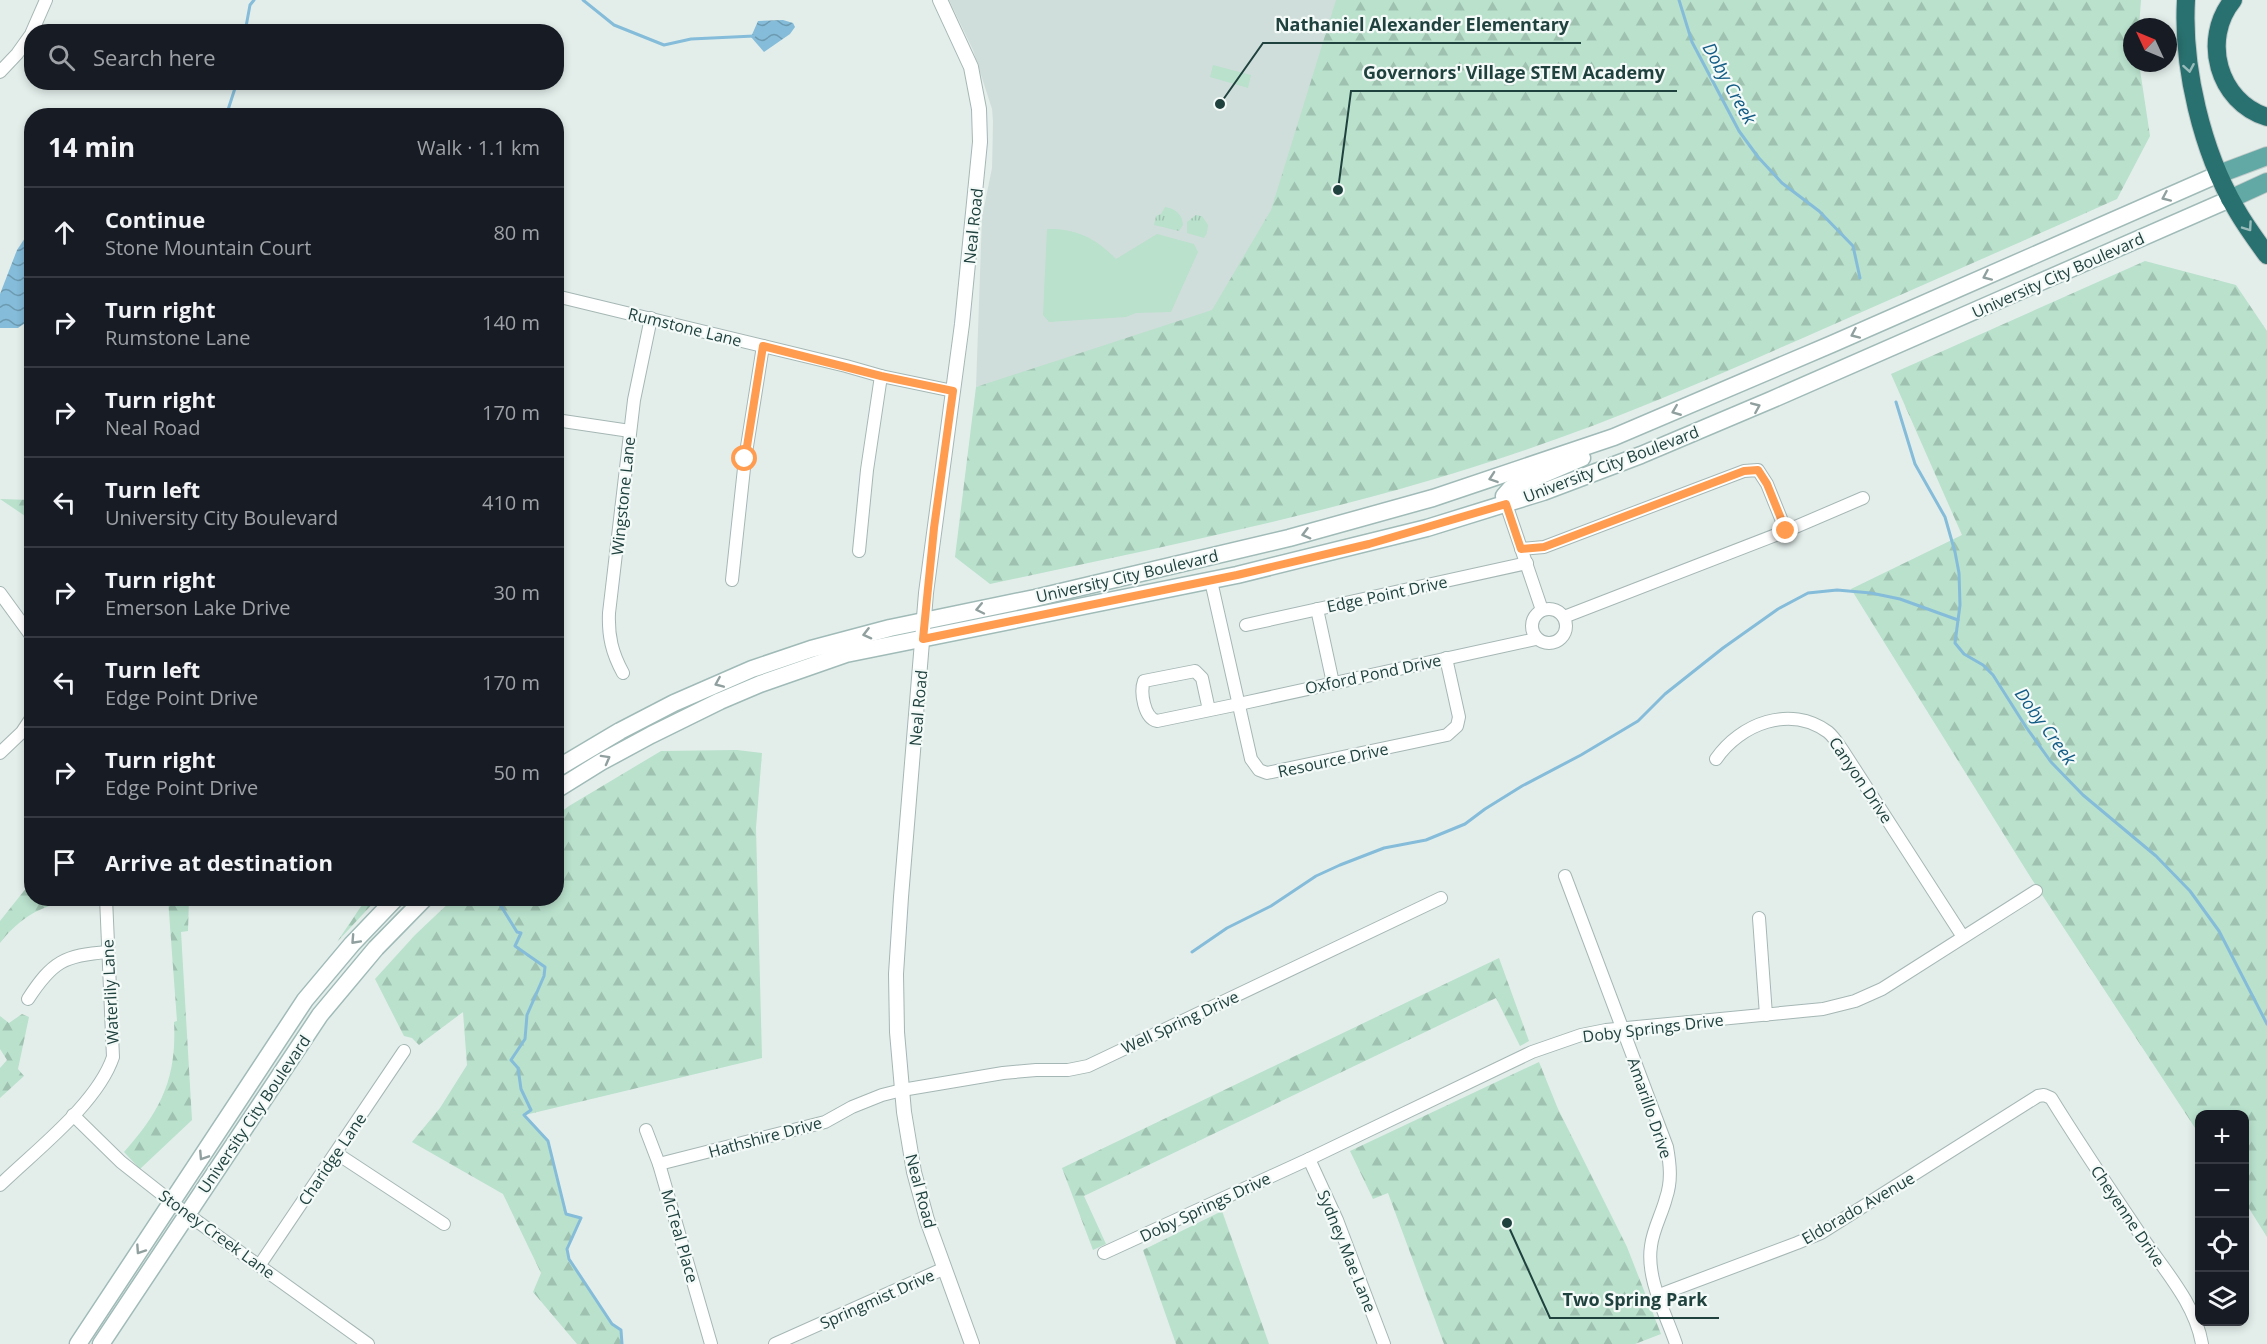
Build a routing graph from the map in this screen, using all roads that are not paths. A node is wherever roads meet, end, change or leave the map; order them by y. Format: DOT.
graph roads {
  1 [pos="46,0"];
  2 [pos="940,0"];
  3 [pos="2186,0"];
  4 [pos="2233,0"];
  5 [pos="36,24"];
  6 [pos="24,44"];
  7 [pos="0,72"];
  8 [pos="2267,117"];
  9 [pos="2267,156"];
  10 [pos="2219,174"];
  11 [pos="2267,182"];
  12 [pos="2230,198"];
  13 [pos="2267,255"];
  14 [pos="564,298"];
  15 [pos="651,318"];
  16 [pos="763,346"];
  17 [pos="881,376"];
  18 [pos="953,391"];
  19 [pos="564,421"];
  20 [pos="630,431"];
  21 [pos="1614,437"];
  22 [pos="1863,498"];
  23 [pos="1506,504"];
  24 [pos="1786,531"];
  25 [pos="1521,549"];
  26 [pos="859,550"];
  27 [pos="1527,563"];
  28 [pos="732,580"];
  29 [pos="1211,581"];
  30 [pos="0,593"];
  31 [pos="1317,609"];
  32 [pos="1542,610"];
  33 [pos="1564,617"];
  34 [pos="924,621"];
  35 [pos="1246,625"];
  36 [pos="24,626"];
  37 [pos="923,639"];
  38 [pos="1536,639"];
  39 [pos="1446,658"];
  40 [pos="623,673"];
  41 [pos="1333,683"];
  42 [pos="1239,704"];
  43 [pos="1209,710"];
  44 [pos="24,729"];
  45 [pos="0,753"];
  46 [pos="1716,759"];
  47 [pos="564,764"];
  48 [pos="564,785"];
  49 [pos="1565,876"];
  50 [pos="2036,891"];
  51 [pos="1441,898"];
  52 [pos="106,906"];
  53 [pos="388,906"];
  54 [pos="417,906"];
  55 [pos="1759,918"];
  56 [pos="1963,938"];
  57 [pos="108,952"];
  58 [pos="28,999"];
  59 [pos="1766,1015"];
  60 [pos="1622,1029"];
  61 [pos="404,1051"];
  62 [pos="902,1090"];
  63 [pos="2044,1095"];
  64 [pos="73,1115"];
  65 [pos="646,1130"];
  66 [pos="336,1153"];
  67 [pos="1309,1159"];
  68 [pos="659,1164"];
  69 [pos="0,1185"];
  70 [pos="173,1202"];
  71 [pos="187,1214"];
  72 [pos="444,1224"];
  73 [pos="1104,1253"];
  74 [pos="259,1266"];
  75 [pos="945,1268"];
  76 [pos="1659,1295"];
  77 [pos="781,1343"];
  78 [pos="78,1344"];
  79 [pos="101,1344"];
  80 [pos="368,1344"];
  81 [pos="711,1344"];
  82 [pos="972,1344"];
  83 [pos="1384,1344"];
  84 [pos="1676,1344"];
  85 [pos="2202,1344"];
  1 -- 5 [label="street"];
  2 -- 18 [label="street, Neal Road"];
  3 -- 10 [label="highway, one-way"];
  4 -- 8 [label="highway"];
  6 -- 7 [label="street"];
  9 -- 10 [label="main road, University City Boulevard"];
  10 -- 12 [label="highway"];
  10 -- 21 [label="main road, University City Boulevard, one-way"];
  11 -- 12 [label="main road, University City Boulevard"];
  12 -- 13 [label="highway, one-way"];
  23 -- 12 [label="main road, University City Boulevard, one-way"];
  14 -- 15 [label="street, Rumstone Lane"];
  15 -- 16 [label="street, Rumstone Lane"];
  15 -- 20 [label="street, Wingstone Lane"];
  16 -- 17 [label="street, Rumstone Lane"];
  16 -- 28 [label="street"];
  17 -- 18 [label="street, Rumstone Lane"];
  17 -- 26 [label="street"];
  18 -- 34 [label="street, Neal Road"];
  19 -- 20 [label="street"];
  20 -- 40 [label="street, Wingstone Lane"];
  21 -- 23 [label="main road"];
  21 -- 34 [label="main road, University City Boulevard, one-way"];
  22 -- 24 [label="street"];
  23 -- 25 [label="street"];
  23 -- 29 [label="main road, University City Boulevard"];
  24 -- 25 [label="street"];
  24 -- 33 [label="street"];
  25 -- 27 [label="street"];
  27 -- 31 [label="street, Edge Point Drive"];
  27 -- 32 [label="street"];
  29 -- 37 [label="main road, University City Boulevard"];
  29 -- 42 [label="street, Resource Drive"];
  30 -- 36 [label="street"];
  31 -- 35 [label="street, Edge Point Drive"];
  31 -- 41 [label="street"];
  32 -- 33 [label="street"];
  32 -- 38 [label="street"];
  33 -- 38 [label="street, Oxford Pond Drive"];
  34 -- 37 [label="street, Neal Road"];
  34 -- 47 [label="main road, University City Boulevard, one-way"];
  48 -- 37 [label="main road, University City Boulevard, one-way"];
  37 -- 62 [label="street, Neal Road"];
  38 -- 39 [label="street, Oxford Pond Drive"];
  39 -- 41 [label="street, Oxford Pond Drive"];
  39 -- 42 [label="street, Resource Drive"];
  41 -- 42 [label="street, Oxford Pond Drive"];
  42 -- 43 [label="street, Oxford Pond Drive"];
  43 -- 43 [label="street, Oxford Pond Drive"];
  44 -- 45 [label="street"];
  46 -- 56 [label="street, Canyon Drive"];
  49 -- 60 [label="street, Amarillo Drive"];
  50 -- 56 [label="street, Doby Springs Drive"];
  51 -- 62 [label="street, Well Spring Drive"];
  52 -- 57 [label="street, Waterlily Lane"];
  53 -- 70 [label="main road, University City Boulevard, one-way"];
  54 -- 71 [label="main road, University City Boulevard"];
  55 -- 59 [label="street"];
  56 -- 59 [label="street, Doby Springs Drive"];
  57 -- 58 [label="street"];
  57 -- 64 [label="street, Waterlily Lane"];
  59 -- 60 [label="street, Doby Springs Drive"];
  60 -- 67 [label="street, Doby Springs Drive"];
  60 -- 76 [label="street, Amarillo Drive"];
  61 -- 66 [label="street, Charidge Lane"];
  62 -- 68 [label="street, Hathshire Drive"];
  62 -- 75 [label="street, Neal Road"];
  63 -- 76 [label="street, Eldorado Avenue"];
  63 -- 85 [label="street, Cheyenne Drive"];
  64 -- 69 [label="street, Waterlily Lane"];
  64 -- 70 [label="street, Stoney Creek Lane"];
  65 -- 68 [label="street, McTeal Place"];
  66 -- 72 [label="street"];
  66 -- 74 [label="street, Charidge Lane"];
  67 -- 73 [label="street, Doby Springs Drive"];
  67 -- 83 [label="street, Sydney Mae Lane"];
  68 -- 81 [label="street, McTeal Place"];
  70 -- 71 [label="street, Stoney Creek Lane"];
  70 -- 78 [label="main road, University City Boulevard, one-way"];
  71 -- 74 [label="street, Stoney Creek Lane"];
  71 -- 79 [label="main road, University City Boulevard"];
  74 -- 80 [label="street, Stoney Creek Lane"];
  75 -- 77 [label="street, Springmist Drive"];
  75 -- 82 [label="street, Neal Road"];
  76 -- 84 [label="street, Amarillo Drive"];
}
